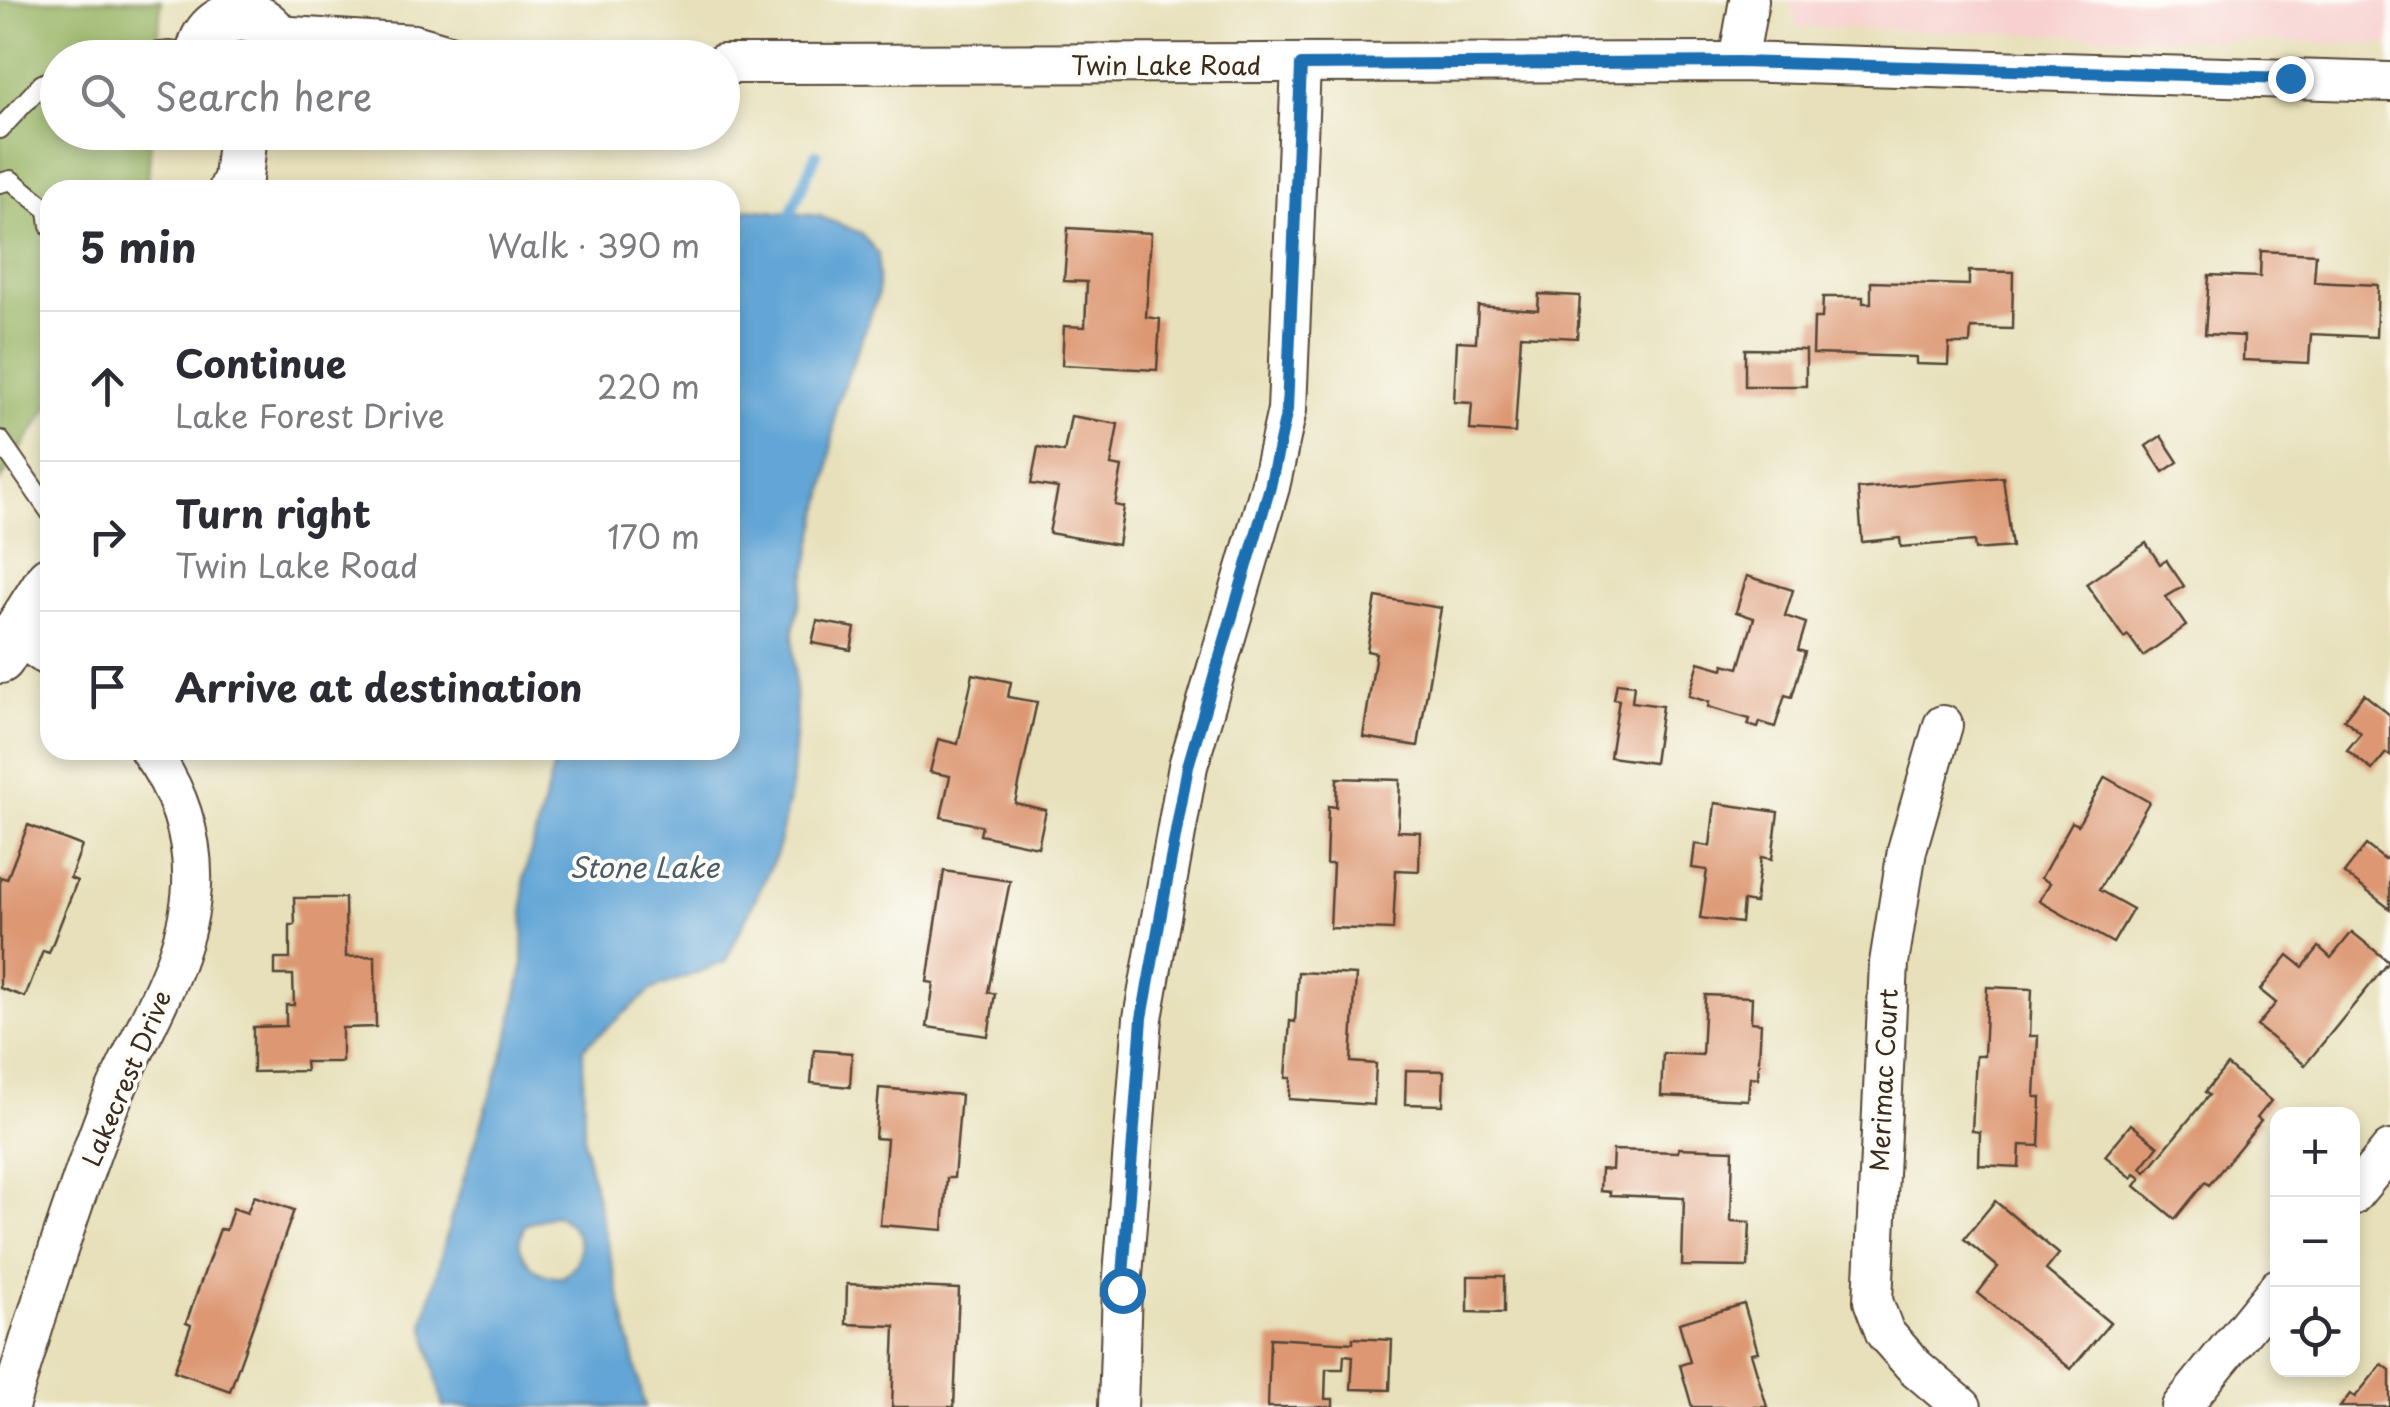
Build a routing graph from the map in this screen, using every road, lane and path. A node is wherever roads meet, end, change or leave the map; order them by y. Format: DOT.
graph roads {
  1 [pos="1748,0"];
  2 [pos="272,30"];
  3 [pos="210,34"];
  4 [pos="373,40"];
  5 [pos="1738,62"];
  6 [pos="740,64"];
  7 [pos="1301,65"];
  8 [pos="2390,82"];
  9 [pos="40,86"];
  10 [pos="0,129"];
  11 [pos="215,150"];
  12 [pos="242,150"];
  13 [pos="214,180"];
  14 [pos="238,180"];
  15 [pos="0,183"];
  16 [pos="40,204"];
  17 [pos="0,440"];
  18 [pos="7,463"];
  19 [pos="40,501"];
  20 [pos="40,605"];
  21 [pos="22,651"];
  22 [pos="1942,725"];
  23 [pos="156,760"];
  24 [pos="2390,1150"];
  25 [pos="2360,1186"];
  26 [pos="2270,1298"];
  27 [pos="9,1407"];
  28 [pos="1118,1407"];
  29 [pos="1962,1407"];
  30 [pos="2181,1407"];
  1 -- 5 [label="street"];
  2 -- 3 [label="street"];
  2 -- 4 [label="street"];
  5 -- 7 [label="street, Twin Lake Road"];
  5 -- 8 [label="street, Twin Lake Road"];
  6 -- 7 [label="street, Twin Lake Road"];
  7 -- 28 [label="street"];
  9 -- 10 [label="lane"];
  11 -- 13 [label="street"];
  12 -- 14 [label="street"];
  15 -- 16 [label="lane"];
  17 -- 18 [label="lane"];
  18 -- 19 [label="lane"];
  20 -- 21 [label="street"];
  22 -- 29 [label="street, Merimac Court"];
  23 -- 27 [label="street, Lakecrest Drive"];
  24 -- 25 [label="street"];
  26 -- 30 [label="street"];
}
